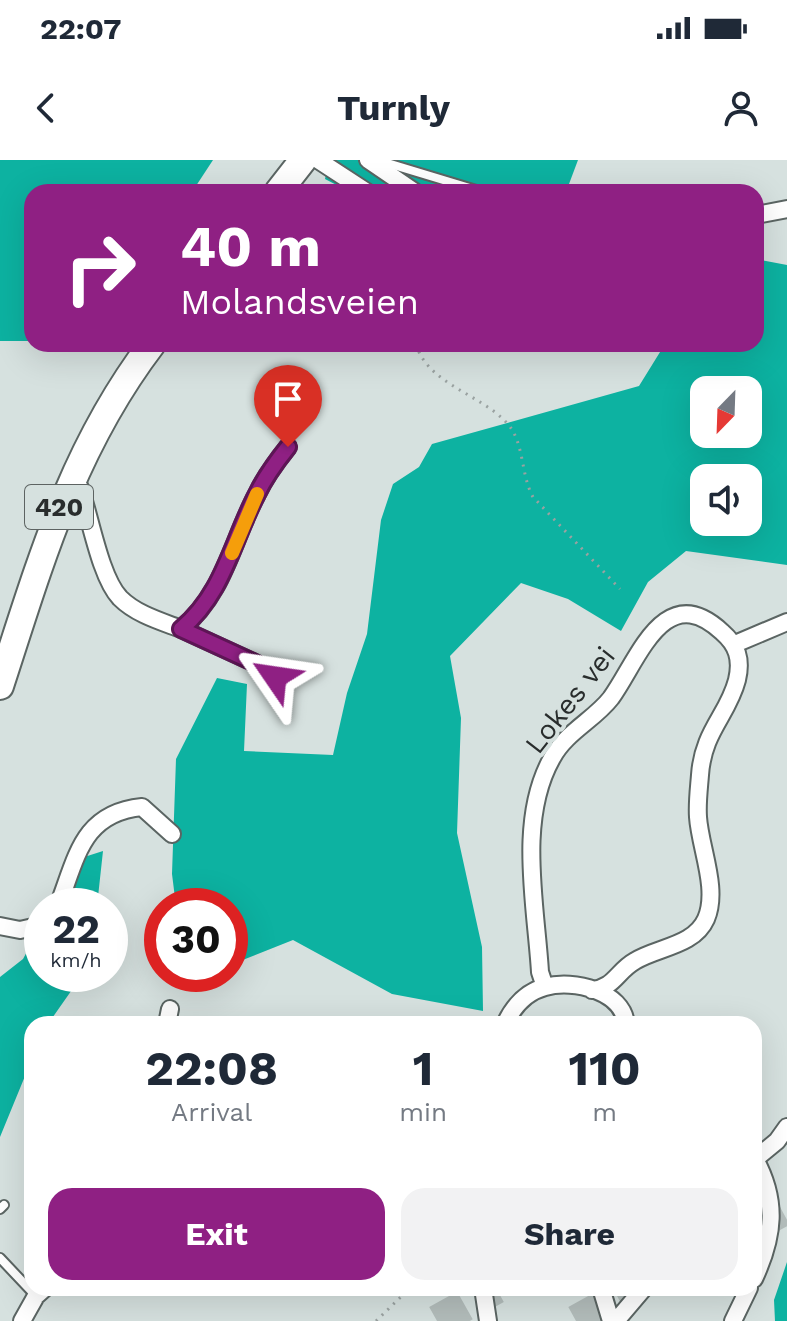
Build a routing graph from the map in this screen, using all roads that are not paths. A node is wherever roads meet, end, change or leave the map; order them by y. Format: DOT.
graph roads {
  1 [pos="303,160"];
  2 [pos="318,160"];
  3 [pos="368,160"];
  4 [pos="377,160"];
  5 [pos="284,184"];
  6 [pos="355,184"];
  7 [pos="403,184"];
  8 [pos="456,184"];
  9 [pos="787,209"];
  10 [pos="764,213"];
  11 [pos="146,352"];
  12 [pos="288,447"];
  13 [pos="70,479"];
  14 [pos="787,622"];
  15 [pos="181,629"];
  16 [pos="735,644"];
  17 [pos="275,677"];
  18 [pos="1,681"];
  19 [pos="172,834"];
  20 [pos="65,888"];
  21 [pos="0,926"];
  22 [pos="24,929"];
  23 [pos="545,987"];
  24 [pos="592,990"];
  25 [pos="509,1016"];
  26 [pos="624,1016"];
  27 [pos="787,1127"];
  28 [pos="762,1153"];
  29 [pos="762,1176"];
  30 [pos="0,1258"];
  31 [pos="762,1259"];
  32 [pos="24,1278"];
  33 [pos="38,1296"];
  34 [pos="484,1296"];
  35 [pos="604,1296"];
  36 [pos="637,1296"];
  37 [pos="745,1296"];
  38 [pos="22,1321"];
  39 [pos="488,1321"];
  40 [pos="614,1321"];
  41 [pos="733,1321"];
  1 -- 5 [label="main road"];
  2 -- 6 [label="street"];
  3 -- 7 [label="street"];
  4 -- 8 [label="lane"];
  9 -- 10 [label="street"];
  11 -- 13 [label="main road, 420"];
  12 -- 15 [label="street"];
  13 -- 15 [label="street"];
  13 -- 18 [label="main road, 420"];
  14 -- 16 [label="street"];
  15 -- 17 [label="street"];
  16 -- 23 [label="street, Lokes vei"];
  16 -- 24 [label="street"];
  19 -- 20 [label="street"];
  21 -- 22 [label="street"];
  23 -- 24 [label="street"];
  23 -- 25 [label="street"];
  24 -- 26 [label="street"];
  27 -- 28 [label="street"];
  29 -- 31 [label="street"];
  30 -- 32 [label="lane"];
  33 -- 38 [label="street"];
  34 -- 39 [label="street"];
  35 -- 40 [label="street"];
  36 -- 40 [label="street"];
  37 -- 41 [label="street"];
}
